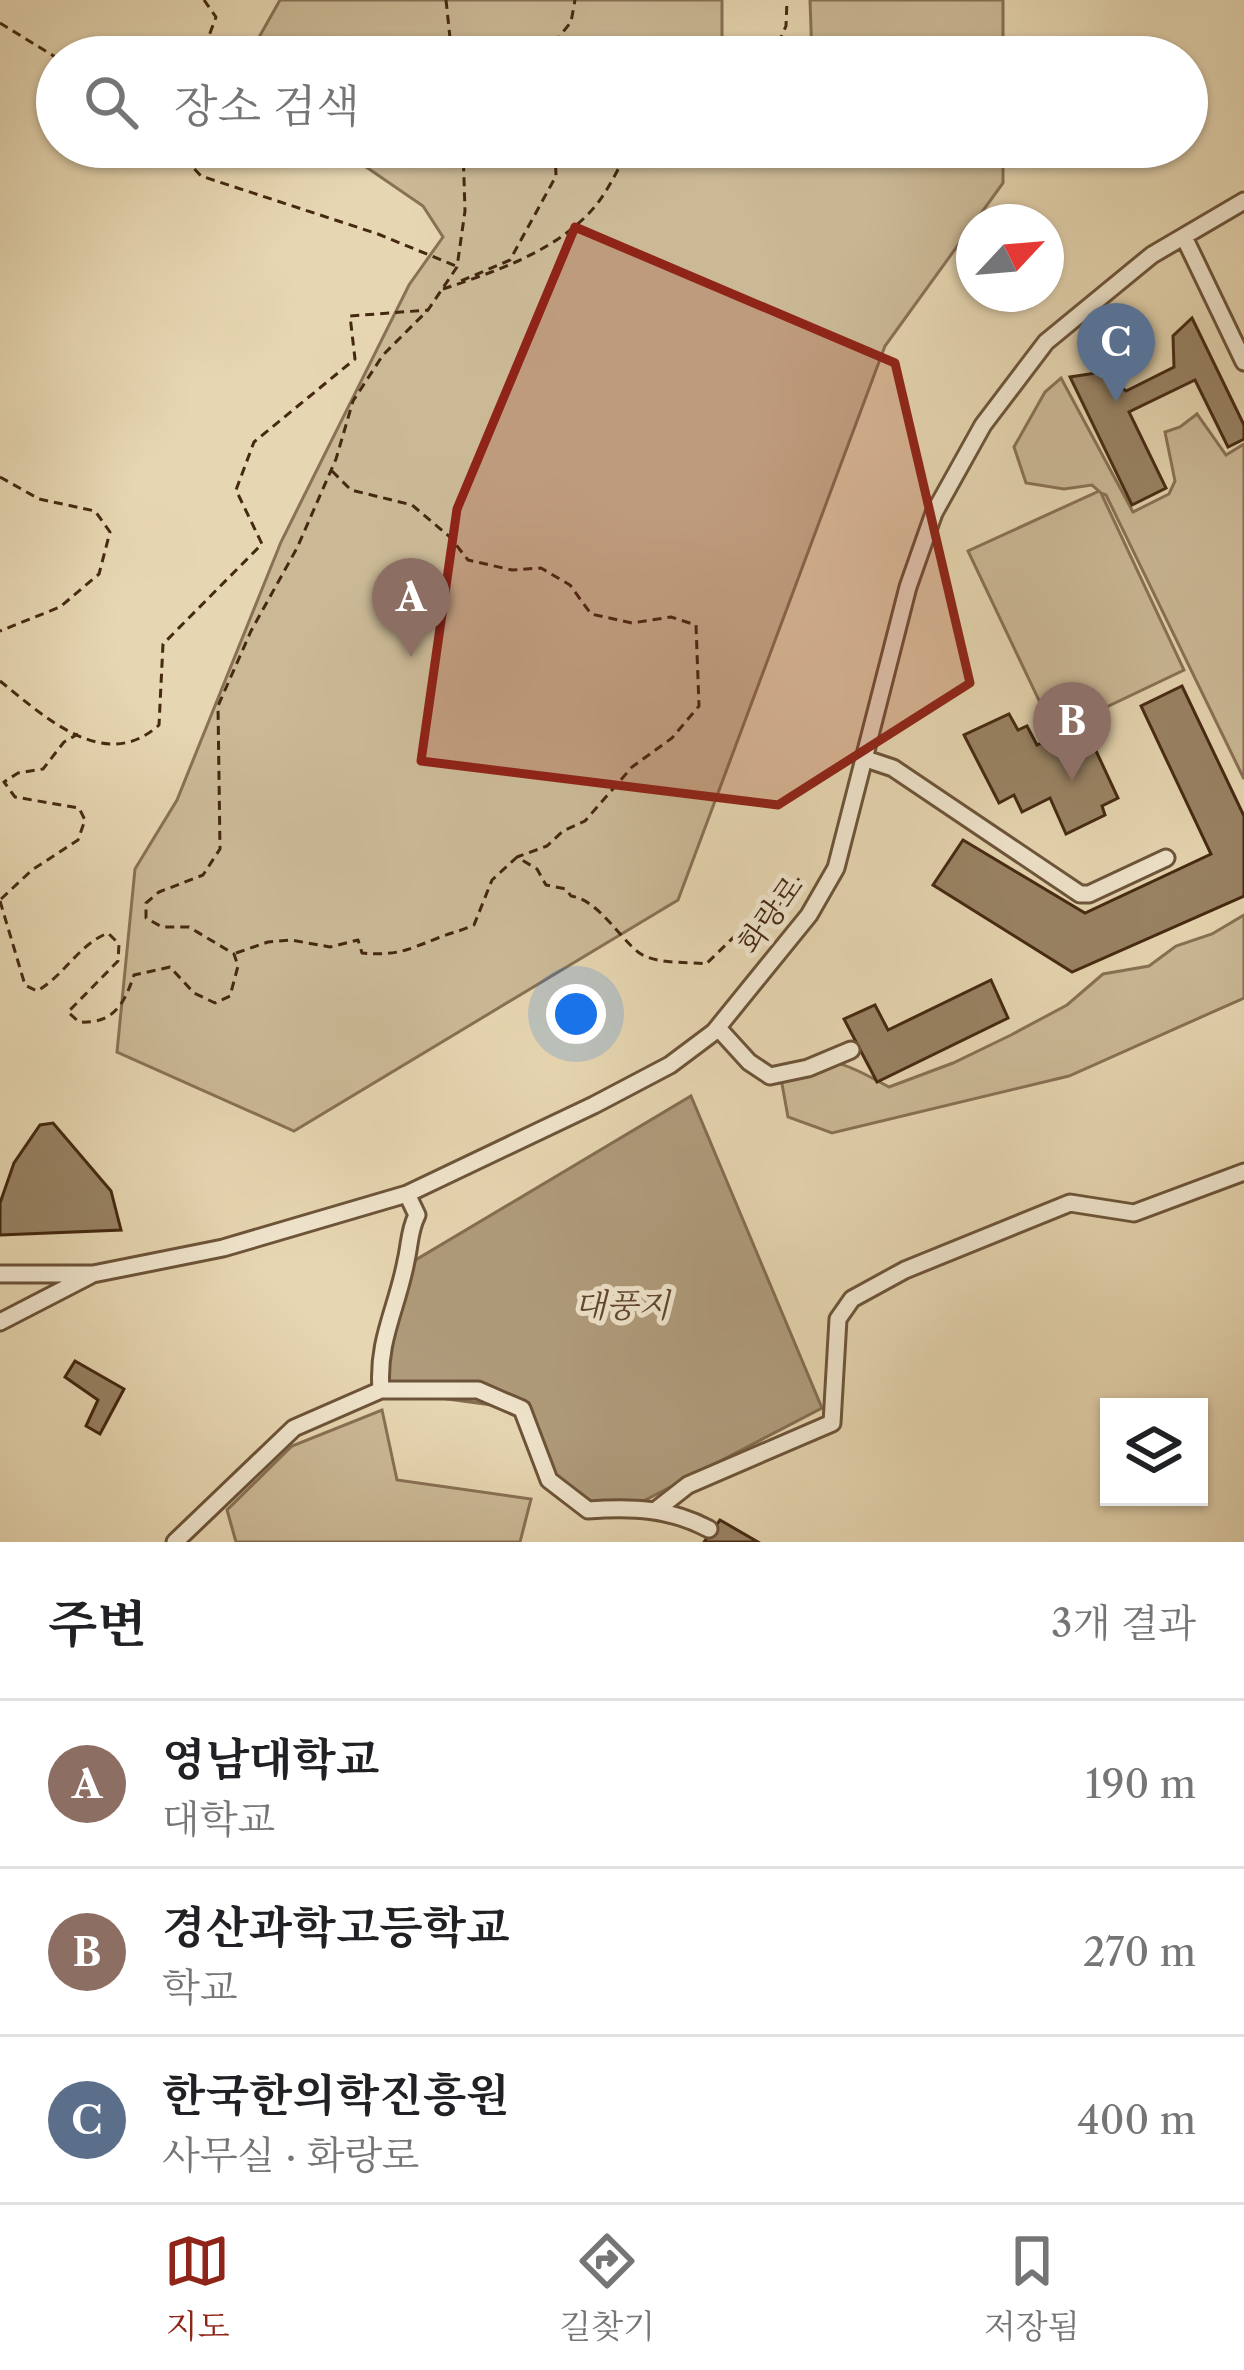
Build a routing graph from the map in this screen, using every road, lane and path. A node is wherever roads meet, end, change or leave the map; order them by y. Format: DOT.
graph roads {
  1 [pos="204,0"];
  2 [pos="446,0"];
  3 [pos="575,0"];
  4 [pos="787,0"];
  5 [pos="0,22"];
  6 [pos="209,36"];
  7 [pos="450,36"];
  8 [pos="560,36"];
  9 [pos="781,36"];
  10 [pos="36,45"];
  11 [pos="194,168"];
  12 [pos="464,168"];
  13 [pos="556,168"];
  14 [pos="618,168"];
  15 [pos="1244,201"];
  16 [pos="1184,237"];
  17 [pos="458,267"];
  18 [pos="442,290"];
  19 [pos="428,310"];
  20 [pos="1244,362"];
  21 [pos="331,470"];
  22 [pos="0,477"];
  23 [pos="0,632"];
  24 [pos="0,681"];
  25 [pos="78,734"];
  26 [pos="866,759"];
  27 [pos="517,857"];
  28 [pos="1166,858"];
  29 [pos="800,878"];
  30 [pos="0,900"];
  31 [pos="234,954"];
  32 [pos="718,1028"];
  33 [pos="851,1050"];
  34 [pos="1244,1172"];
  35 [pos="406,1194"];
  36 [pos="0,1274"];
  37 [pos="93,1274"];
  38 [pos="0,1322"];
  39 [pos="381,1390"];
  40 [pos="656,1510"];
  41 [pos="709,1529"];
  42 [pos="175,1542"];
  1 -- 6 [label="path"];
  2 -- 7 [label="path"];
  3 -- 8 [label="path"];
  4 -- 9 [label="path"];
  5 -- 10 [label="path"];
  11 -- 17 [label="path"];
  12 -- 17 [label="path"];
  13 -- 18 [label="path"];
  14 -- 18 [label="path"];
  15 -- 16 [label="street, 화랑로"];
  16 -- 20 [label="street"];
  16 -- 26 [label="street, 화랑로"];
  17 -- 18 [label="path"];
  18 -- 19 [label="path"];
  19 -- 21 [label="path"];
  19 -- 25 [label="path"];
  21 -- 27 [label="path"];
  21 -- 31 [label="path"];
  22 -- 23 [label="path"];
  24 -- 25 [label="path"];
  25 -- 30 [label="path"];
  26 -- 28 [label="street"];
  26 -- 32 [label="street, 화랑로"];
  27 -- 29 [label="path"];
  27 -- 31 [label="path"];
  30 -- 31 [label="path"];
  32 -- 33 [label="street"];
  32 -- 35 [label="street, 화랑로"];
  34 -- 40 [label="street"];
  35 -- 37 [label="street, 화랑로"];
  35 -- 39 [label="street"];
  36 -- 37 [label="street, 화랑로"];
  37 -- 38 [label="street"];
  39 -- 40 [label="street"];
  39 -- 42 [label="street"];
  40 -- 41 [label="street"];
}
